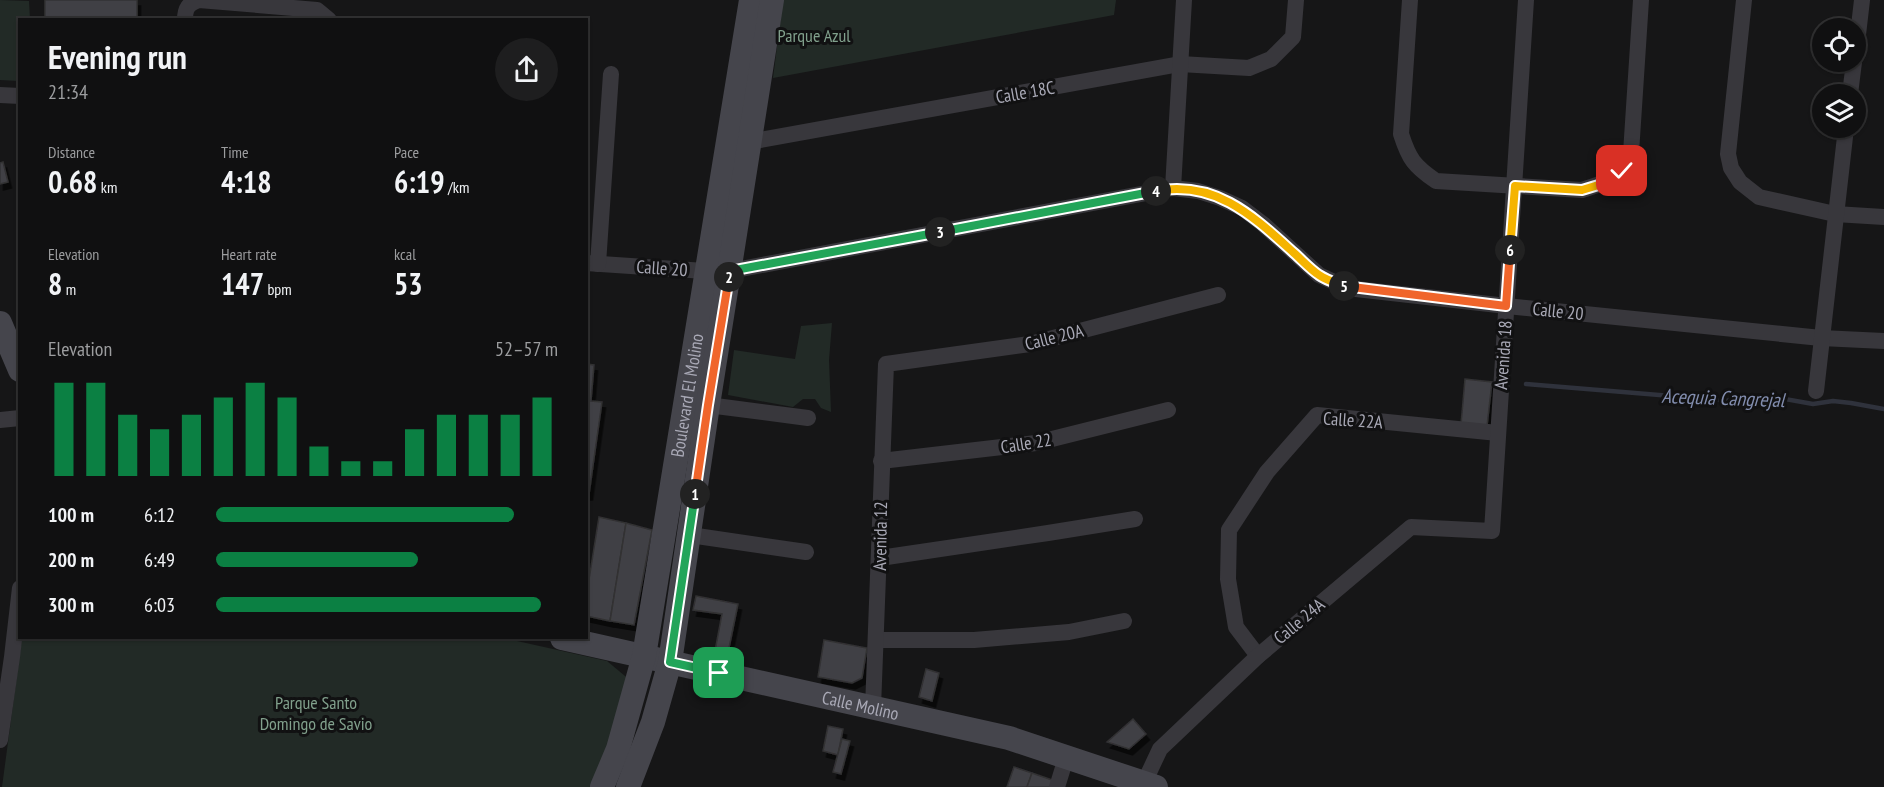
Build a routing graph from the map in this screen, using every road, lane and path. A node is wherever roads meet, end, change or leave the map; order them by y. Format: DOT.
graph roads {
  1 [pos="751,0"];
  2 [pos="772,0"];
  3 [pos="1184,0"];
  4 [pos="1296,0"];
  5 [pos="1410,0"];
  6 [pos="1526,0"];
  7 [pos="1641,0"];
  8 [pos="1744,0"];
  9 [pos="1862,0"];
  10 [pos="185,18"];
  11 [pos="328,18"];
  12 [pos="1860,18"];
  13 [pos="1180,64"];
  14 [pos="611,74"];
  15 [pos="0,95"];
  16 [pos="18,96"];
  17 [pos="1845,138"];
  18 [pos="749,142"];
  19 [pos="1515,186"];
  20 [pos="1173,188"];
  21 [pos="1835,214"];
  22 [pos="1884,217"];
  23 [pos="592,264"];
  24 [pos="705,271"];
  25 [pos="730,271"];
  26 [pos="1218,295"];
  27 [pos="1506,306"];
  28 [pos="0,323"];
  29 [pos="1821,338"];
  30 [pos="1884,341"];
  31 [pos="886,364"];
  32 [pos="18,365"];
  33 [pos="1816,391"];
  34 [pos="708,405"];
  35 [pos="1168,410"];
  36 [pos="18,418"];
  37 [pos="808,418"];
  38 [pos="0,420"];
  39 [pos="1498,433"];
  40 [pos="881,461"];
  41 [pos="1135,519"];
  42 [pos="1492,531"];
  43 [pos="690,535"];
  44 [pos="806,552"];
  45 [pos="880,558"];
  46 [pos="18,598"];
  47 [pos="1124,621"];
  48 [pos="567,639"];
  49 [pos="876,640"];
  50 [pos="6,656"];
  51 [pos="644,656"];
  52 [pos="1258,656"];
  53 [pos="670,662"];
  54 [pos="873,708"];
  55 [pos="628,714"];
  56 [pos="653,722"];
  57 [pos="0,740"];
  58 [pos="1066,758"];
  59 [pos="1150,785"];
  60 [pos="602,787"];
  61 [pos="628,787"];
  62 [pos="1057,787"];
  1 -- 24 [label="street, Boulevard El Molino"];
  2 -- 18 [label="street, Boulevard El Molino"];
  3 -- 13 [label="street"];
  4 -- 13 [label="street, Calle 18C"];
  5 -- 19 [label="street"];
  6 -- 19 [label="street, Avenida 18"];
  7 -- 19 [label="street"];
  8 -- 21 [label="street"];
  9 -- 12 [label="street"];
  10 -- 11 [label="street"];
  13 -- 18 [label="street, Calle 18C"];
  13 -- 20 [label="street"];
  14 -- 23 [label="street"];
  15 -- 16 [label="street"];
  17 -- 21 [label="street"];
  18 -- 25 [label="street, Boulevard El Molino"];
  19 -- 27 [label="street, Avenida 18"];
  20 -- 25 [label="street, Calle 20"];
  20 -- 27 [label="street, Calle 20"];
  21 -- 22 [label="street"];
  21 -- 29 [label="street"];
  23 -- 24 [label="street, Calle 20"];
  24 -- 25 [label="street, Calle 20"];
  24 -- 51 [label="street, Boulevard El Molino"];
  25 -- 34 [label="street, Boulevard El Molino"];
  26 -- 31 [label="street, Calle 20A"];
  27 -- 29 [label="street, Calle 20"];
  27 -- 39 [label="street, Avenida 18"];
  28 -- 32 [label="street"];
  29 -- 30 [label="street, Calle 20"];
  29 -- 33 [label="street"];
  31 -- 40 [label="street, Avenida 12"];
  34 -- 37 [label="street"];
  34 -- 43 [label="street, Boulevard El Molino"];
  35 -- 40 [label="street, Calle 22"];
  36 -- 38 [label="street"];
  39 -- 42 [label="street, Avenida 18"];
  39 -- 52 [label="street, Calle 22A"];
  40 -- 45 [label="street, Avenida 12"];
  41 -- 45 [label="street"];
  42 -- 52 [label="street, Calle 24A"];
  43 -- 44 [label="street"];
  43 -- 53 [label="street, Boulevard El Molino"];
  45 -- 49 [label="street, Avenida 12"];
  46 -- 50 [label="street"];
  47 -- 49 [label="street"];
  48 -- 51 [label="street, Calle Molino"];
  49 -- 54 [label="street, Avenida 12"];
  50 -- 57 [label="street"];
  51 -- 53 [label="street, Calle Molino"];
  51 -- 55 [label="street, Boulevard El Molino"];
  52 -- 59 [label="street, Calle 24A"];
  53 -- 54 [label="street, Calle Molino"];
  53 -- 56 [label="street, Boulevard El Molino"];
  54 -- 58 [label="street, Calle Molino"];
  55 -- 56 [label="street"];
  55 -- 60 [label="street, Boulevard El Molino"];
  56 -- 61 [label="street, Boulevard El Molino"];
  58 -- 59 [label="street, Calle Molino"];
  58 -- 62 [label="street"];
}
